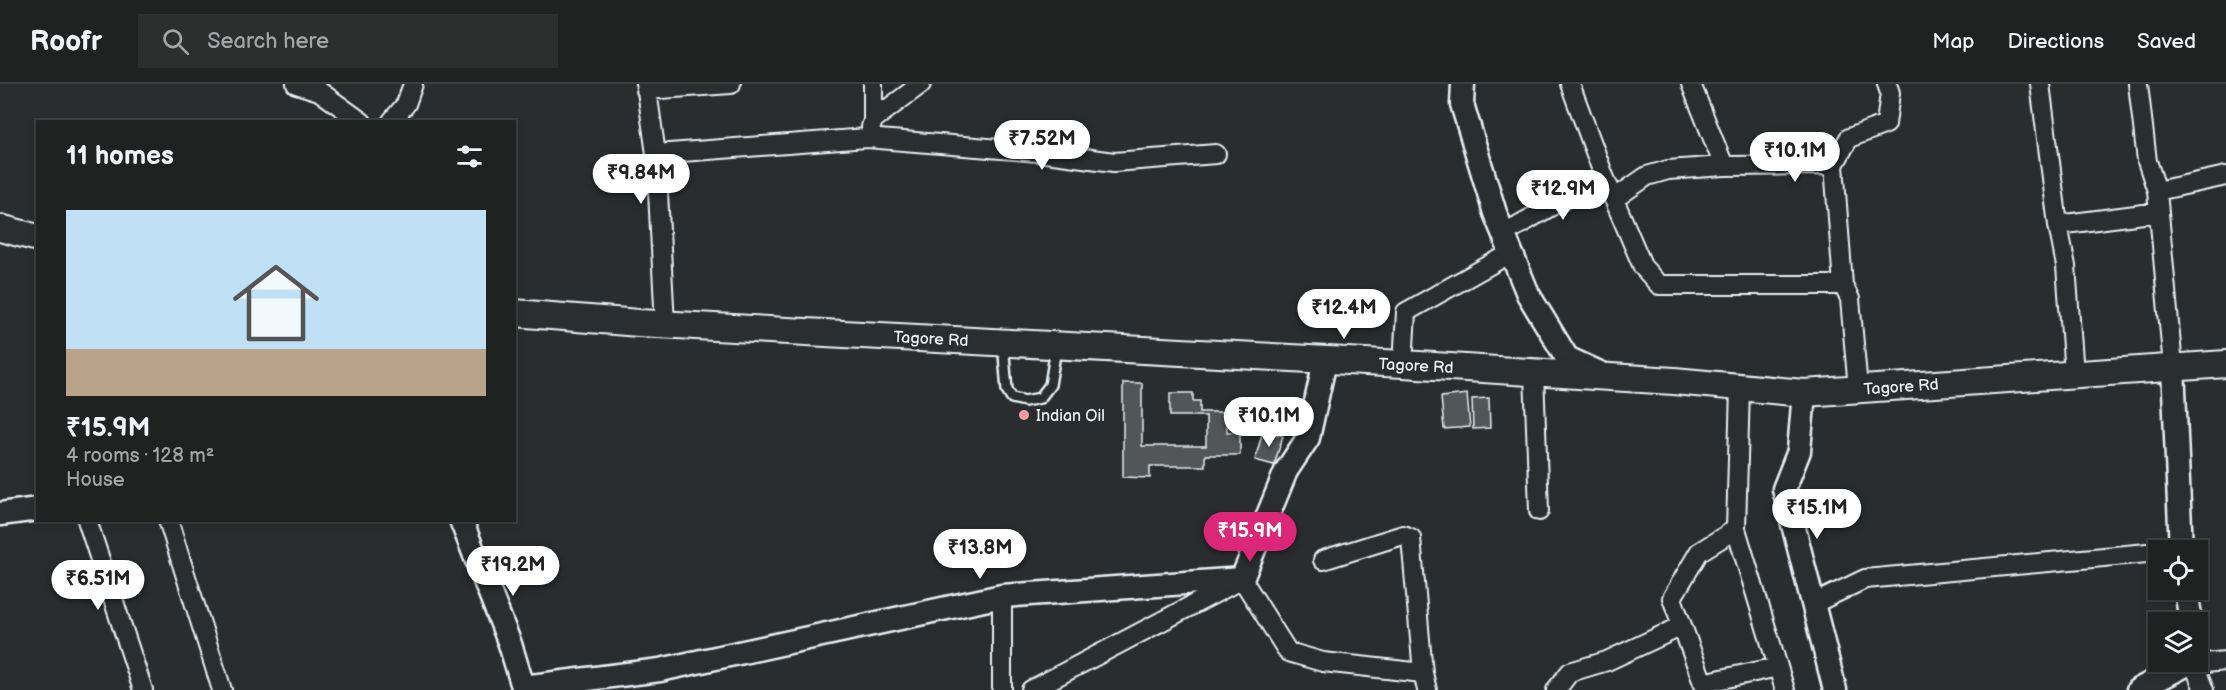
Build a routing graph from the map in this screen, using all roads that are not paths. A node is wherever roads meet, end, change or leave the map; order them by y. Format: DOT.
graph roads {
  1 [pos="296,84"];
  2 [pos="413,84"];
  3 [pos="731,84"];
  4 [pos="873,84"];
  5 [pos="921,84"];
  6 [pos="1463,84"];
  7 [pos="1570,84"];
  8 [pos="1691,84"];
  9 [pos="1887,84"];
  10 [pos="2040,84"];
  11 [pos="2138,84"];
  12 [pos="646,87"];
  13 [pos="359,120"];
  14 [pos="394,120"];
  15 [pos="873,120"];
  16 [pos="867,138"];
  17 [pos="656,154"];
  18 [pos="1216,154"];
  19 [pos="1833,165"];
  20 [pos="1724,166"];
  21 [pos="1604,176"];
  22 [pos="2226,176"];
  23 [pos="2157,191"];
  24 [pos="1614,199"];
  25 [pos="2159,212"];
  26 [pos="2058,225"];
  27 [pos="0,228"];
  28 [pos="36,237"];
  29 [pos="1507,244"];
  30 [pos="1844,285"];
  31 [pos="516,313"];
  32 [pos="665,325"];
  33 [pos="1003,342"];
  34 [pos="1057,345"];
  35 [pos="1325,361"];
  36 [pos="2226,363"];
  37 [pos="1403,364"];
  38 [pos="2173,368"];
  39 [pos="1534,373"];
  40 [pos="2074,374"];
  41 [pos="1610,377"];
  42 [pos="1740,388"];
  43 [pos="1858,389"];
  44 [pos="1804,393"];
  45 [pos="36,509"];
  46 [pos="1539,511"];
  47 [pos="0,514"];
  48 [pos="88,522"];
  49 [pos="169,522"];
  50 [pos="462,522"];
  51 [pos="1736,529"];
  52 [pos="2181,540"];
  53 [pos="2148,553"];
  54 [pos="1323,560"];
  55 [pos="1242,579"];
  56 [pos="1002,596"];
  57 [pos="1813,604"];
  58 [pos="1682,626"];
  59 [pos="2208,662"];
  60 [pos="2226,662"];
  61 [pos="1778,667"];
  62 [pos="2173,672"];
  63 [pos="2197,672"];
  64 [pos="1425,681"];
  65 [pos="1698,686"];
  66 [pos="524,688"];
  67 [pos="143,690"];
  68 [pos="222,690"];
  69 [pos="1002,690"];
  70 [pos="1031,690"];
  71 [pos="1556,690"];
  72 [pos="1785,690"];
  73 [pos="1835,690"];
  74 [pos="2138,690"];
  75 [pos="2204,690"];
  1 -- 13 [label="street"];
  2 -- 14 [label="street"];
  3 -- 12 [label="street"];
  4 -- 15 [label="street"];
  5 -- 15 [label="street"];
  6 -- 29 [label="street"];
  7 -- 21 [label="street"];
  8 -- 20 [label="street"];
  9 -- 19 [label="street"];
  10 -- 26 [label="street"];
  11 -- 23 [label="street"];
  12 -- 17 [label="street"];
  15 -- 16 [label="street"];
  16 -- 17 [label="street"];
  16 -- 18 [label="street"];
  17 -- 32 [label="street"];
  19 -- 20 [label="street"];
  19 -- 30 [label="street"];
  20 -- 24 [label="street"];
  21 -- 24 [label="street"];
  21 -- 29 [label="street"];
  22 -- 23 [label="street"];
  23 -- 25 [label="street"];
  24 -- 30 [label="street"];
  25 -- 26 [label="street"];
  25 -- 38 [label="street"];
  26 -- 40 [label="street"];
  27 -- 28 [label="main road"];
  29 -- 37 [label="street"];
  29 -- 41 [label="street"];
  30 -- 43 [label="street"];
  31 -- 32 [label="main road, Tagore Rd"];
  32 -- 33 [label="main road, Tagore Rd"];
  33 -- 34 [label="main road, Tagore Rd"];
  33 -- 34 [label="lane"];
  34 -- 35 [label="main road, Tagore Rd"];
  35 -- 37 [label="main road, Tagore Rd"];
  35 -- 55 [label="street"];
  36 -- 38 [label="main road, Tagore Rd"];
  37 -- 39 [label="main road, Tagore Rd"];
  38 -- 40 [label="main road, Tagore Rd"];
  38 -- 52 [label="street"];
  39 -- 41 [label="main road, Tagore Rd"];
  39 -- 46 [label="street"];
  40 -- 43 [label="main road, Tagore Rd"];
  41 -- 42 [label="main road, Tagore Rd"];
  42 -- 44 [label="main road, Tagore Rd"];
  42 -- 51 [label="street"];
  43 -- 44 [label="main road, Tagore Rd"];
  44 -- 57 [label="street"];
  45 -- 47 [label="street"];
  48 -- 67 [label="street"];
  49 -- 68 [label="street"];
  50 -- 66 [label="street"];
  51 -- 58 [label="street"];
  51 -- 61 [label="street"];
  53 -- 57 [label="street"];
  54 -- 64 [label="street"];
  55 -- 56 [label="street"];
  55 -- 64 [label="street"];
  55 -- 70 [label="street"];
  56 -- 66 [label="street"];
  56 -- 69 [label="street"];
  57 -- 73 [label="street"];
  58 -- 65 [label="street"];
  58 -- 71 [label="street"];
  59 -- 60 [label="street"];
  61 -- 65 [label="street"];
  61 -- 72 [label="street"];
  62 -- 74 [label="street"];
  63 -- 75 [label="street"];
}
